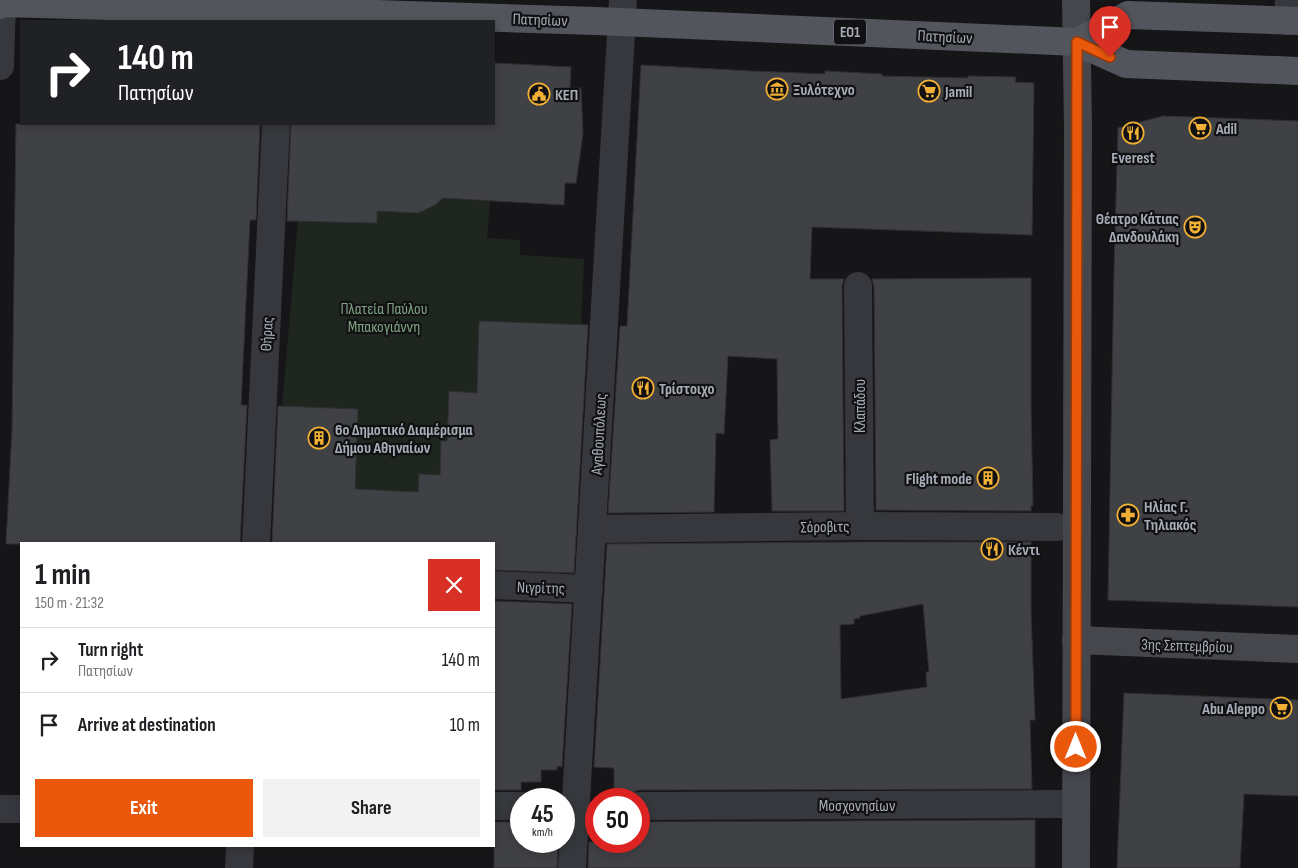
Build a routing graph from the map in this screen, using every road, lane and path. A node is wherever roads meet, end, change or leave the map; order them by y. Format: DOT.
graph roads {
  1 [pos="1076,0"];
  2 [pos="1198,0"];
  3 [pos="1,2"];
  4 [pos="282,11"];
  5 [pos="622,11"];
  6 [pos="1292,14"];
  7 [pos="1077,42"];
  8 [pos="0,66"];
  9 [pos="1298,71"];
  10 [pos="276,125"];
  11 [pos="858,286"];
  12 [pos="860,526"];
  13 [pos="1057,527"];
  14 [pos="592,529"];
  15 [pos="256,542"];
  16 [pos="495,585"];
  17 [pos="589,589"];
  18 [pos="1076,640"];
  19 [pos="1298,649"];
  20 [pos="1076,804"];
  21 [pos="495,806"];
  22 [pos="510,806"];
  23 [pos="579,806"];
  24 [pos="650,806"];
  25 [pos="0,809"];
  26 [pos="20,809"];
  27 [pos="240,847"];
  28 [pos="239,868"];
  29 [pos="572,868"];
  30 [pos="1076,868"];
  1 -- 7 [label="main road"];
  2 -- 6 [label="main road"];
  3 -- 4 [label="main road, Πατησίων / ΕΟ1"];
  3 -- 8 [label="street"];
  4 -- 5 [label="main road, Πατησίων / ΕΟ1"];
  5 -- 7 [label="main road, Πατησίων / ΕΟ1"];
  5 -- 14 [label="street, Αγαθουπόλεως"];
  6 -- 7 [label="main road"];
  7 -- 9 [label="main road, Πατησίων / ΕΟ1"];
  7 -- 18 [label="main road"];
  10 -- 15 [label="street, Θήρας"];
  11 -- 12 [label="street, Κλαπάδου"];
  12 -- 13 [label="street, Σόροβιτς"];
  12 -- 14 [label="street, Σόροβιτς"];
  14 -- 17 [label="street, Αγαθουπόλεως"];
  16 -- 17 [label="street, Νιγρίτης"];
  17 -- 23 [label="street, Αγαθουπόλεως"];
  18 -- 19 [label="main road, 3ης Σεπτεμβρίου"];
  18 -- 20 [label="main road"];
  20 -- 24 [label="street, Μοσχονησίων"];
  20 -- 30 [label="main road"];
  21 -- 22 [label="street"];
  23 -- 29 [label="street, Αγαθουπόλεως"];
  25 -- 26 [label="street"];
  27 -- 28 [label="street"];
}
